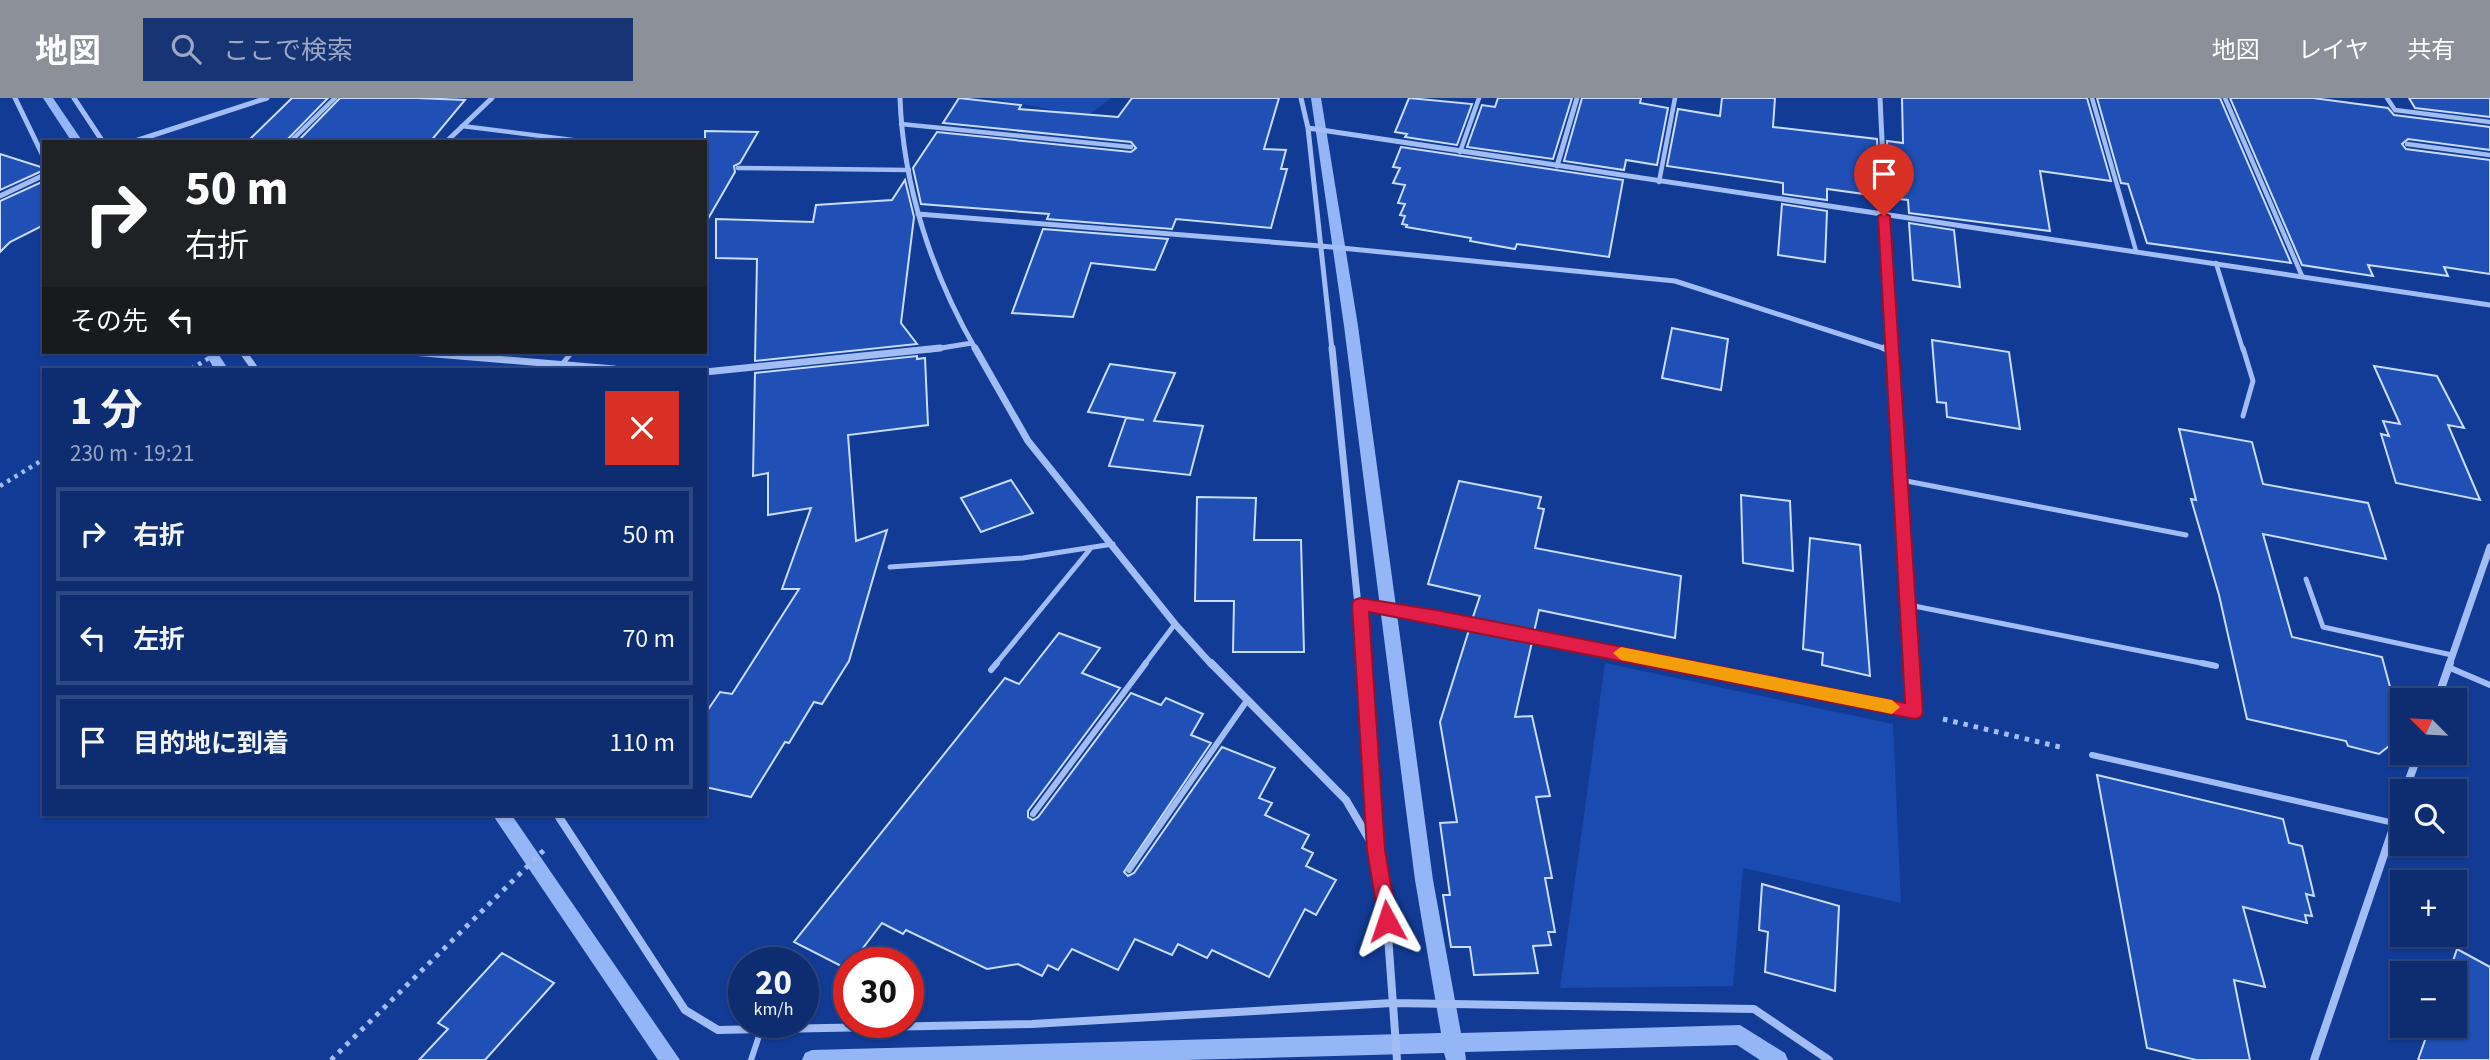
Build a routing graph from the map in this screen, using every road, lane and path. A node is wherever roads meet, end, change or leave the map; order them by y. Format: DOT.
graph roads {
  1 [pos="15,98"];
  2 [pos="74,98"];
  3 [pos="267,98"];
  4 [pos="335,98"];
  5 [pos="492,98"];
  6 [pos="900,98"];
  7 [pos="1301,98"];
  8 [pos="1479,98"];
  9 [pos="1577,98"];
  10 [pos="1675,98"];
  11 [pos="1880,98"];
  12 [pos="2092,98"];
  13 [pos="2225,98"];
  14 [pos="2387,98"];
  15 [pos="2490,122"];
  16 [pos="901,124"];
  17 [pos="463,126"];
  18 [pos="1308,128"];
  19 [pos="102,140"];
  20 [pos="138,140"];
  21 [pos="292,140"];
  22 [pos="448,140"];
  23 [pos="572,140"];
  24 [pos="2407,144"];
  25 [pos="1131,147"];
  26 [pos="1460,152"];
  27 [pos="42,154"];
  28 [pos="2490,155"];
  29 [pos="1557,166"];
  30 [pos="738,168"];
  31 [pos="909,170"];
  32 [pos="42,176"];
  33 [pos="1659,182"];
  34 [pos="0,196"];
  35 [pos="918,214"];
  36 [pos="1884,216"];
  37 [pos="1321,246"];
  38 [pos="2136,251"];
  39 [pos="2216,263"];
  40 [pos="2302,276"];
  41 [pos="2490,305"];
  42 [pos="972,343"];
  43 [pos="1893,351"];
  44 [pos="217,354"];
  45 [pos="439,354"];
  46 [pos="570,354"];
  47 [pos="563,363"];
  48 [pos="193,368"];
  49 [pos="606,368"];
  50 [pos="707,372"];
  51 [pos="2243,416"];
  52 [pos="42,460"];
  53 [pos="1901,480"];
  54 [pos="0,486"];
  55 [pos="2186,535"];
  56 [pos="1113,544"];
  57 [pos="2490,547"];
  58 [pos="1091,548"];
  59 [pos="890,567"];
  60 [pos="2306,579"];
  61 [pos="1360,604"];
  62 [pos="1909,604"];
  63 [pos="1174,624"];
  64 [pos="2452,655"];
  65 [pos="2216,666"];
  66 [pos="2448,667"];
  67 [pos="990,670"];
  68 [pos="2490,685"];
  69 [pos="2441,688"];
  70 [pos="1246,702"];
  71 [pos="1915,712"];
  72 [pos="2092,755"];
  73 [pos="1033,814"];
  74 [pos="558,816"];
  75 [pos="2390,822"];
  76 [pos="565,830"];
  77 [pos="2390,838"];
  78 [pos="1376,850"];
  79 [pos="1129,870"];
  80 [pos="1392,1003"];
  81 [pos="819,1029"];
  82 [pos="728,1030"];
  83 [pos="758,1038"];
  84 [pos="331,1060"];
  85 [pos="751,1060"];
  86 [pos="1397,1060"];
  87 [pos="1829,1060"];
  88 [pos="2314,1060"];
  1 -- 27 [label="street"];
  2 -- 19 [label="street"];
  3 -- 20 [label="street"];
  4 -- 21 [label="lane"];
  5 -- 17 [label="street"];
  6 -- 16 [label="street"];
  7 -- 18 [label="street"];
  8 -- 26 [label="lane"];
  9 -- 29 [label="street"];
  10 -- 33 [label="lane"];
  11 -- 36 [label="street"];
  12 -- 38 [label="lane"];
  13 -- 40 [label="lane"];
  14 -- 15 [label="lane"];
  16 -- 25 [label="lane"];
  16 -- 31 [label="street"];
  17 -- 22 [label="street"];
  17 -- 23 [label="lane"];
  18 -- 26 [label="street"];
  18 -- 37 [label="street"];
  24 -- 28 [label="lane"];
  26 -- 29 [label="street"];
  29 -- 33 [label="street"];
  30 -- 31 [label="lane"];
  31 -- 35 [label="street"];
  32 -- 34 [label="street"];
  33 -- 36 [label="street"];
  35 -- 37 [label="street"];
  35 -- 42 [label="street"];
  36 -- 38 [label="street"];
  36 -- 43 [label="street"];
  37 -- 43 [label="street"];
  37 -- 61 [label="street"];
  38 -- 39 [label="street"];
  39 -- 40 [label="street"];
  39 -- 51 [label="lane"];
  40 -- 41 [label="street"];
  42 -- 50 [label="street"];
  42 -- 56 [label="street"];
  43 -- 53 [label="street"];
  44 -- 48 [label="path"];
  45 -- 47 [label="street"];
  46 -- 47 [label="lane"];
  47 -- 49 [label="street"];
  52 -- 54 [label="path"];
  53 -- 55 [label="lane"];
  53 -- 62 [label="street"];
  56 -- 58 [label="lane"];
  56 -- 63 [label="street"];
  57 -- 64 [label="street"];
  58 -- 59 [label="lane"];
  58 -- 67 [label="lane"];
  60 -- 64 [label="lane"];
  61 -- 71 [label="lane"];
  61 -- 78 [label="street"];
  62 -- 65 [label="lane"];
  62 -- 71 [label="street"];
  63 -- 70 [label="street"];
  63 -- 73 [label="lane"];
  64 -- 66 [label="street"];
  66 -- 68 [label="lane"];
  66 -- 69 [label="street"];
  70 -- 78 [label="street"];
  70 -- 79 [label="lane"];
  71 -- 72 [label="path"];
  72 -- 75 [label="lane"];
  74 -- 76 [label="street"];
  76 -- 82 [label="street"];
  76 -- 84 [label="path"];
  77 -- 88 [label="street"];
  78 -- 80 [label="street"];
  80 -- 81 [label="street"];
  80 -- 86 [label="street"];
  80 -- 87 [label="street"];
  83 -- 85 [label="lane"];
}
